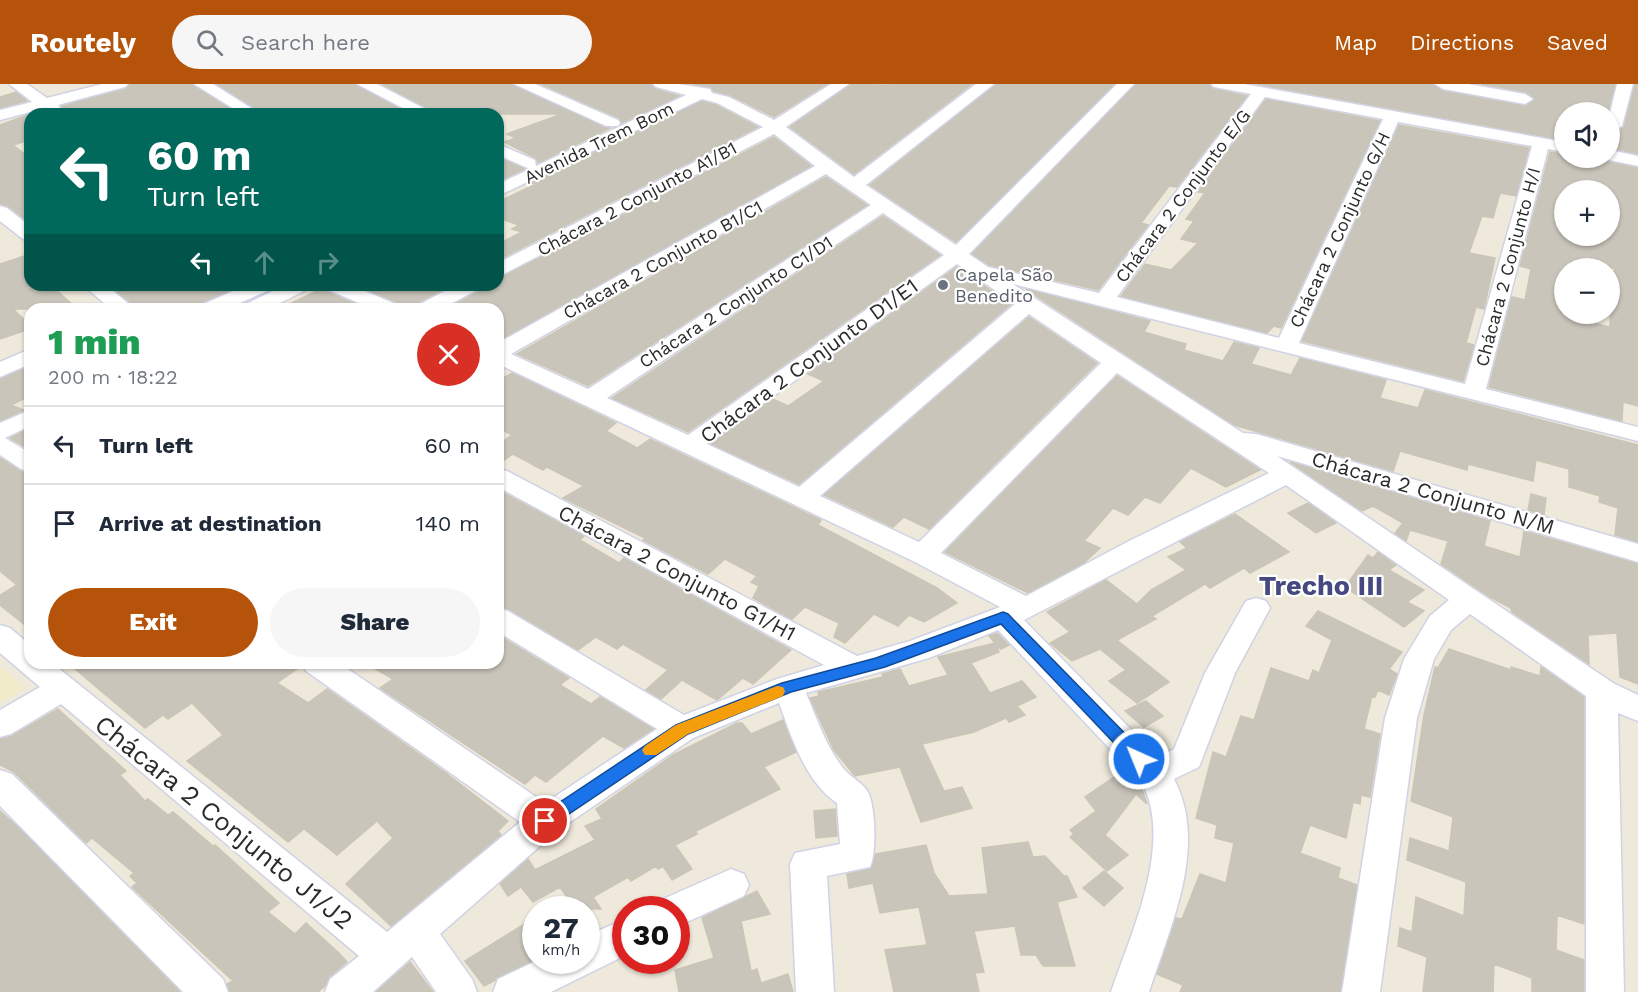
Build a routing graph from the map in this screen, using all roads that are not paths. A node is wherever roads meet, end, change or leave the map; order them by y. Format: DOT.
graph roads {
  1 [pos="17,84"];
  2 [pos="120,84"];
  3 [pos="202,84"];
  4 [pos="365,84"];
  5 [pos="522,84"];
  6 [pos="661,84"];
  7 [pos="723,84"];
  8 [pos="841,84"];
  9 [pos="986,84"];
  10 [pos="1126,84"];
  11 [pos="1219,84"];
  12 [pos="1317,84"];
  13 [pos="1443,84"];
  14 [pos="1624,84"];
  15 [pos="693,90"];
  16 [pos="1261,92"];
  17 [pos="1303,99"];
  18 [pos="1525,99"];
  19 [pos="1620,102"];
  20 [pos="44,104"];
  21 [pos="28,108"];
  22 [pos="50,108"];
  23 [pos="243,108"];
  24 [pos="415,108"];
  25 [pos="24,109"];
  26 [pos="0,115"];
  27 [pos="1393,115"];
  28 [pos="612,123"];
  29 [pos="775,127"];
  30 [pos="1541,143"];
  31 [pos="1554,145"];
  32 [pos="504,152"];
  33 [pos="1620,157"];
  34 [pos="1638,160"];
  35 [pos="529,164"];
  36 [pos="827,167"];
  37 [pos="504,175"];
  38 [pos="855,185"];
  39 [pos="504,188"];
  40 [pos="884,204"];
  41 [pos="0,212"];
  42 [pos="24,230"];
  43 [pos="957,255"];
  44 [pos="504,268"];
  45 [pos="984,272"];
  46 [pos="101,291"];
  47 [pos="251,291"];
  48 [pos="288,291"];
  49 [pos="348,291"];
  50 [pos="460,291"];
  51 [pos="1105,299"];
  52 [pos="116,303"];
  53 [pos="222,303"];
  54 [pos="264,303"];
  55 [pos="376,303"];
  56 [pos="436,303"];
  57 [pos="1029,303"];
  58 [pos="1287,345"];
  59 [pos="504,351"];
  60 [pos="24,356"];
  61 [pos="0,357"];
  62 [pos="504,357"];
  63 [pos="24,359"];
  64 [pos="1115,362"];
  65 [pos="0,370"];
  66 [pos="1474,392"];
  67 [pos="589,399"];
  68 [pos="24,420"];
  69 [pos="0,432"];
  70 [pos="1229,434"];
  71 [pos="1638,434"];
  72 [pos="0,444"];
  73 [pos="689,446"];
  74 [pos="24,461"];
  75 [pos="1286,475"];
  76 [pos="504,480"];
  77 [pos="801,499"];
  78 [pos="1638,553"];
  79 [pos="923,555"];
  80 [pos="1470,598"];
  81 [pos="1256,608"];
  82 [pos="1015,613"];
  83 [pos="504,622"];
  84 [pos="0,636"];
  85 [pos="24,656"];
  86 [pos="39,669"];
  87 [pos="326,669"];
  88 [pos="856,669"];
  89 [pos="788,687"];
  90 [pos="61,689"];
  91 [pos="1602,691"];
  92 [pos="1638,709"];
  93 [pos="0,725"];
  94 [pos="682,729"];
  95 [pos="1154,774"];
  96 [pos="0,784"];
  97 [pos="545,821"];
  98 [pos="731,885"];
  99 [pos="690,904"];
  100 [pos="416,931"];
  101 [pos="386,955"];
  102 [pos="549,974"];
  103 [pos="209,992"];
  104 [pos="344,992"];
  105 [pos="458,992"];
  106 [pos="512,992"];
  107 [pos="815,992"];
  108 [pos="1130,992"];
  109 [pos="1361,992"];
  110 [pos="1605,992"];
  1 -- 20 [label="street"];
  2 -- 20 [label="street"];
  3 -- 23 [label="street"];
  4 -- 24 [label="street"];
  5 -- 28 [label="street"];
  6 -- 15 [label="street"];
  7 -- 15 [label="street, Avenida Trem Bom"];
  8 -- 29 [label="street, Chácara 2 Conjunto A1/B1"];
  9 -- 38 [label="street"];
  10 -- 43 [label="street, Chácara 2 Conjunto D1/E1"];
  11 -- 16 [label="street"];
  12 -- 17 [label="street"];
  13 -- 18 [label="street"];
  14 -- 19 [label="street"];
  15 -- 28 [label="street, Avenida Trem Bom"];
  15 -- 29 [label="street"];
  15 -- 39 [label="street, Avenida Trem Bom"];
  16 -- 17 [label="street"];
  16 -- 51 [label="street, Chácara 2 Conjunto E/G"];
  17 -- 27 [label="street"];
  20 -- 21 [label="street"];
  20 -- 22 [label="street"];
  25 -- 26 [label="street"];
  27 -- 30 [label="street"];
  27 -- 58 [label="street, Chácara 2 Conjunto G/H"];
  28 -- 35 [label="street, Avenida Trem Bom"];
  29 -- 36 [label="street"];
  29 -- 44 [label="street, Chácara 2 Conjunto A1/B1"];
  30 -- 31 [label="street"];
  30 -- 66 [label="street, Chácara 2 Conjunto H/I"];
  32 -- 35 [label="street"];
  33 -- 34 [label="street"];
  35 -- 37 [label="street, Avenida Trem Bom"];
  36 -- 38 [label="street"];
  36 -- 59 [label="street, Chácara 2 Conjunto B1/C1"];
  38 -- 40 [label="street"];
  40 -- 43 [label="street"];
  40 -- 67 [label="street, Chácara 2 Conjunto C1/D1"];
  41 -- 42 [label="street"];
  43 -- 45 [label="street"];
  43 -- 73 [label="street, Chácara 2 Conjunto D1/E1"];
  45 -- 51 [label="street"];
  45 -- 57 [label="street"];
  46 -- 52 [label="street"];
  47 -- 53 [label="street"];
  48 -- 54 [label="street"];
  49 -- 55 [label="street"];
  50 -- 56 [label="street"];
  51 -- 58 [label="street"];
  57 -- 64 [label="street"];
  57 -- 77 [label="street"];
  58 -- 66 [label="street"];
  60 -- 61 [label="street"];
  62 -- 67 [label="street"];
  63 -- 65 [label="street"];
  64 -- 70 [label="street"];
  64 -- 79 [label="street"];
  66 -- 71 [label="street"];
  67 -- 73 [label="street"];
  68 -- 69 [label="street"];
  70 -- 75 [label="street"];
  70 -- 78 [label="street, Chácara 2 Conjunto N/M"];
  72 -- 74 [label="street"];
  73 -- 77 [label="street"];
  75 -- 80 [label="street"];
  75 -- 82 [label="street"];
  76 -- 88 [label="street, Chácara 2 Conjunto G1/H1"];
  77 -- 79 [label="street"];
  79 -- 82 [label="street"];
  80 -- 91 [label="street"];
  80 -- 109 [label="street"];
  81 -- 95 [label="street"];
  82 -- 88 [label="street"];
  82 -- 95 [label="street"];
  83 -- 94 [label="street"];
  84 -- 85 [label="street, Chácara 2 Conjunto J1/J2"];
  86 -- 90 [label="street, Chácara 2 Conjunto J1/J2"];
  87 -- 97 [label="street"];
  88 -- 89 [label="street"];
  89 -- 94 [label="street"];
  89 -- 107 [label="street"];
  90 -- 93 [label="street"];
  90 -- 101 [label="street, Chácara 2 Conjunto J1/J2"];
  91 -- 92 [label="street"];
  91 -- 110 [label="street"];
  94 -- 97 [label="street"];
  95 -- 108 [label="street"];
  96 -- 103 [label="street"];
  97 -- 100 [label="street"];
  98 -- 99 [label="street"];
  100 -- 101 [label="street"];
  100 -- 105 [label="street"];
  101 -- 104 [label="street"];
  102 -- 106 [label="street"];
}
